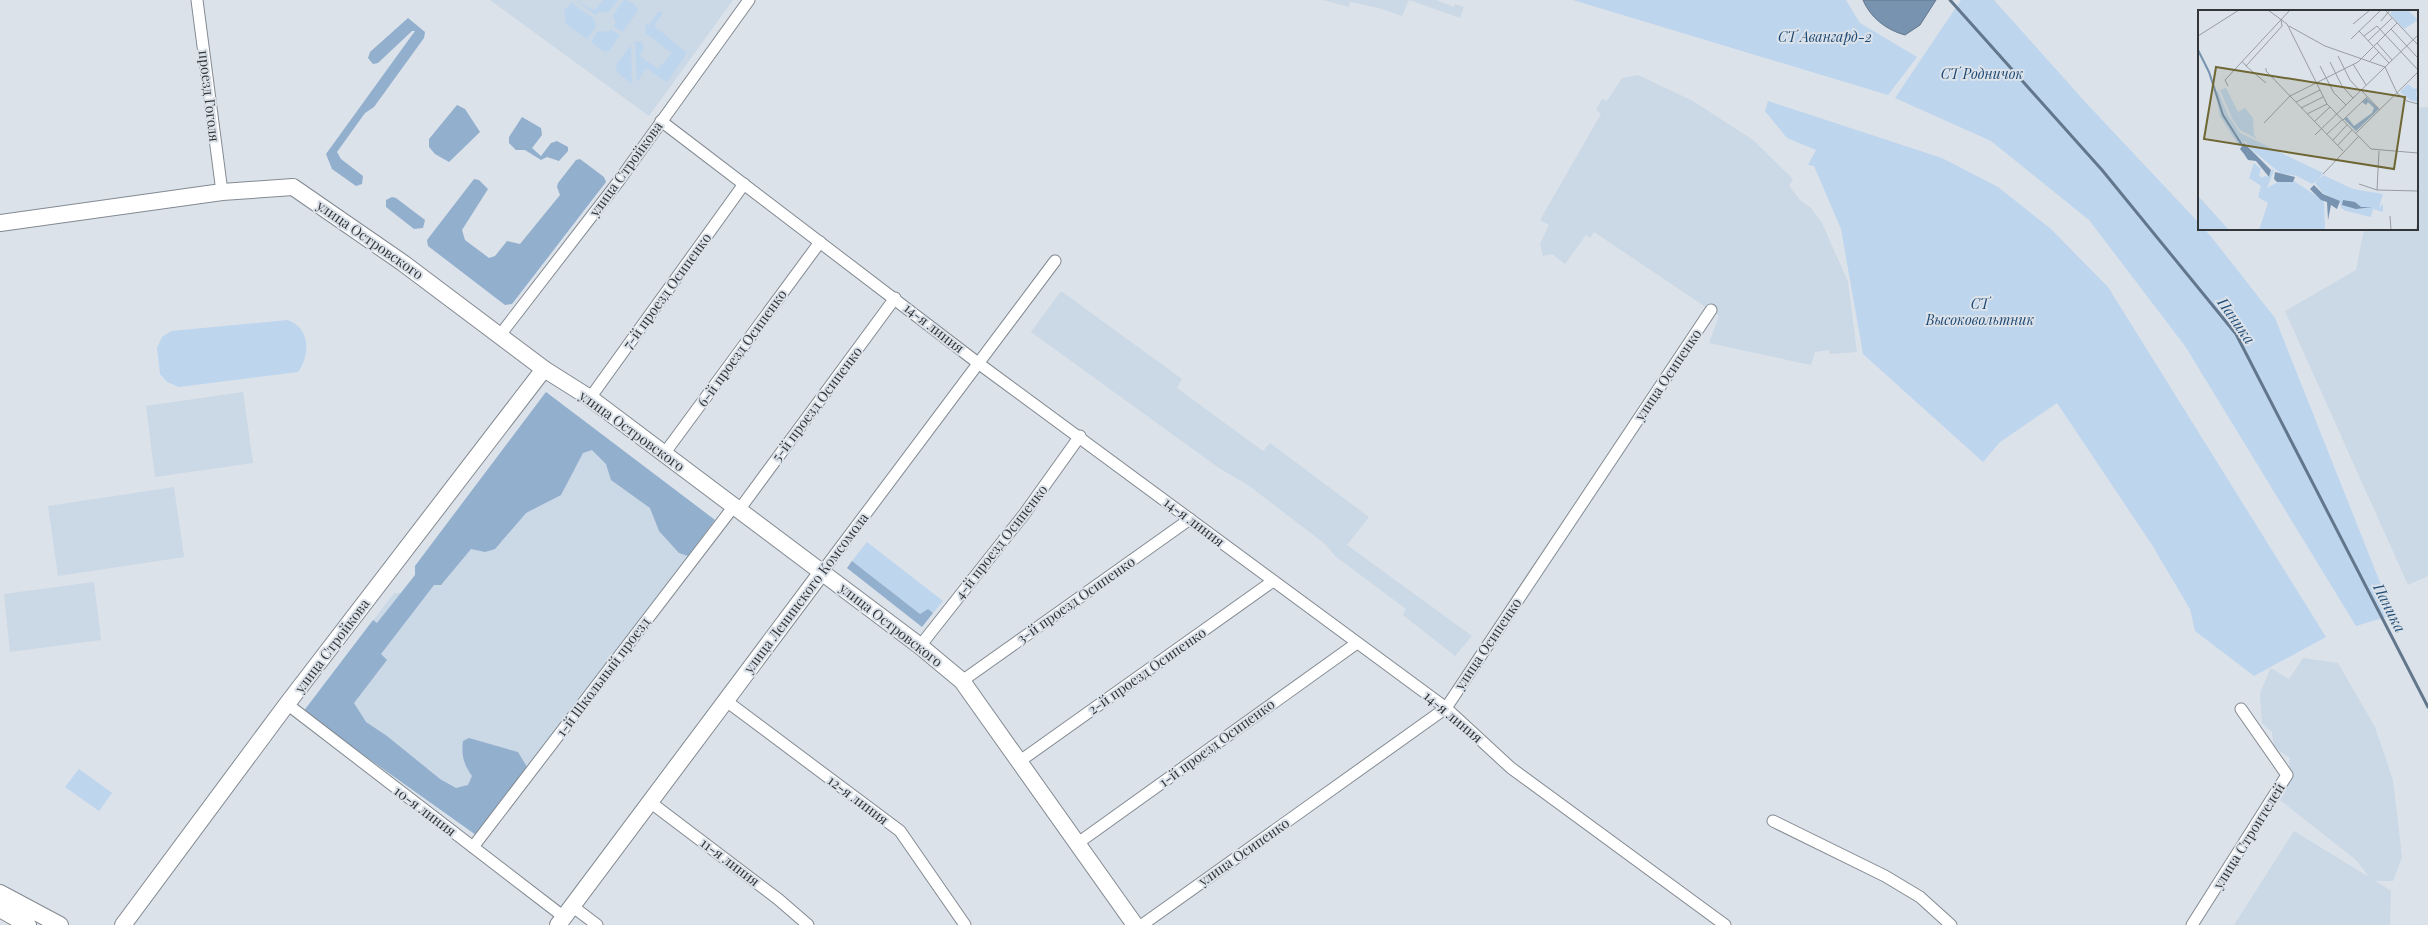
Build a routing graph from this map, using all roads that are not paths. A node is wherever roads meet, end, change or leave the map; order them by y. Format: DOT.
graph roads {
  1 [pos="197,0"];
  2 [pos="749,0"];
  3 [pos="661,121"];
  4 [pos="744,184"];
  5 [pos="222,192"];
  6 [pos="0,223"];
  7 [pos="820,242"];
  8 [pos="1055,261"];
  9 [pos="895,298"];
  10 [pos="1711,310"];
  11 [pos="500,335"];
  12 [pos="978,363"];
  13 [pos="544,369"];
  14 [pos="590,398"];
  15 [pos="1080,436"];
  16 [pos="664,454"];
  17 [pos="736,508"];
  18 [pos="1190,518"];
  19 [pos="822,572"];
  20 [pos="1273,582"];
  21 [pos="1357,643"];
  22 [pos="920,646"];
  23 [pos="962,681"];
  24 [pos="725,700"];
  25 [pos="287,704"];
  26 [pos="1446,708"];
  27 [pos="2241,709"];
  28 [pos="1020,761"];
  29 [pos="650,802"];
  30 [pos="1772,821"];
  31 [pos="1078,843"];
  32 [pos="473,847"];
  33 [pos="0,893"];
  34 [pos="0,909"];
  35 [pos="565,916"];
  36 [pos="28,925"];
  37 [pos="60,925"];
  38 [pos="124,925"];
  39 [pos="597,925"];
  40 [pos="808,925"];
  41 [pos="965,925"];
  42 [pos="1135,925"];
  43 [pos="1142,925"];
  44 [pos="1725,925"];
  45 [pos="1951,925"];
  46 [pos="2192,925"];
  1 -- 5 [label="street, проезд Гоголя"];
  2 -- 3 [label="street, улица Стройкова"];
  3 -- 4 [label="street, 14-я линия"];
  3 -- 11 [label="street, улица Стройкова"];
  4 -- 7 [label="street, 14-я линия"];
  4 -- 14 [label="street, 7-й проезд Осипенко"];
  5 -- 6 [label="street, улица Островского"];
  5 -- 11 [label="street, улица Островского"];
  7 -- 9 [label="street, 14-я линия"];
  7 -- 16 [label="street, 6-й проезд Осипенко"];
  8 -- 12 [label="street, улица Ленинского Комсомола"];
  9 -- 12 [label="street, 14-я линия"];
  9 -- 17 [label="street, 5-й проезд Осипенко"];
  10 -- 26 [label="street, улица Осипенко"];
  11 -- 13 [label="street, улица Островского"];
  12 -- 15 [label="street, 14-я линия"];
  12 -- 19 [label="street, улица Ленинского Комсомола"];
  13 -- 14 [label="street, улица Островского"];
  13 -- 25 [label="street, улица Стройкова"];
  14 -- 16 [label="street, улица Островского"];
  15 -- 18 [label="street, 14-я линия"];
  15 -- 22 [label="street, 4-й проезд Осипенко"];
  16 -- 17 [label="street, улица Островского"];
  17 -- 19 [label="street, улица Островского"];
  17 -- 32 [label="street, 1-й Школьный проезд"];
  18 -- 20 [label="street, 14-я линия"];
  18 -- 23 [label="street, 3-й проезд Осипенко"];
  19 -- 22 [label="street, улица Островского"];
  19 -- 24 [label="street, улица Ленинского Комсомола"];
  20 -- 21 [label="street, 14-я линия"];
  20 -- 28 [label="street, 2-й проезд Осипенко"];
  21 -- 26 [label="street, 14-я линия"];
  21 -- 31 [label="street, 1-й проезд Осипенко"];
  22 -- 23 [label="street, улица Островского"];
  23 -- 28 [label="street, улица Островского"];
  24 -- 29 [label="street, улица Ленинского Комсомола"];
  24 -- 41 [label="street, 12-я линия"];
  25 -- 32 [label="street, 10-я линия"];
  25 -- 38 [label="street, улица Стройкова"];
  26 -- 43 [label="street, улица Осипенко"];
  26 -- 44 [label="street, 14-я линия"];
  27 -- 46 [label="street, улица Строителей"];
  28 -- 31 [label="street, улица Островского"];
  29 -- 35 [label="street, улица Ленинского Комсомола"];
  29 -- 40 [label="street, 11-я линия"];
  30 -- 45 [label="street"];
  31 -- 42 [label="street, улица Островского"];
  32 -- 35 [label="street, 10-я линия"];
  33 -- 37 [label="street"];
  34 -- 36 [label="street"];
  35 -- 39 [label="street, 10-я линия"];
}
